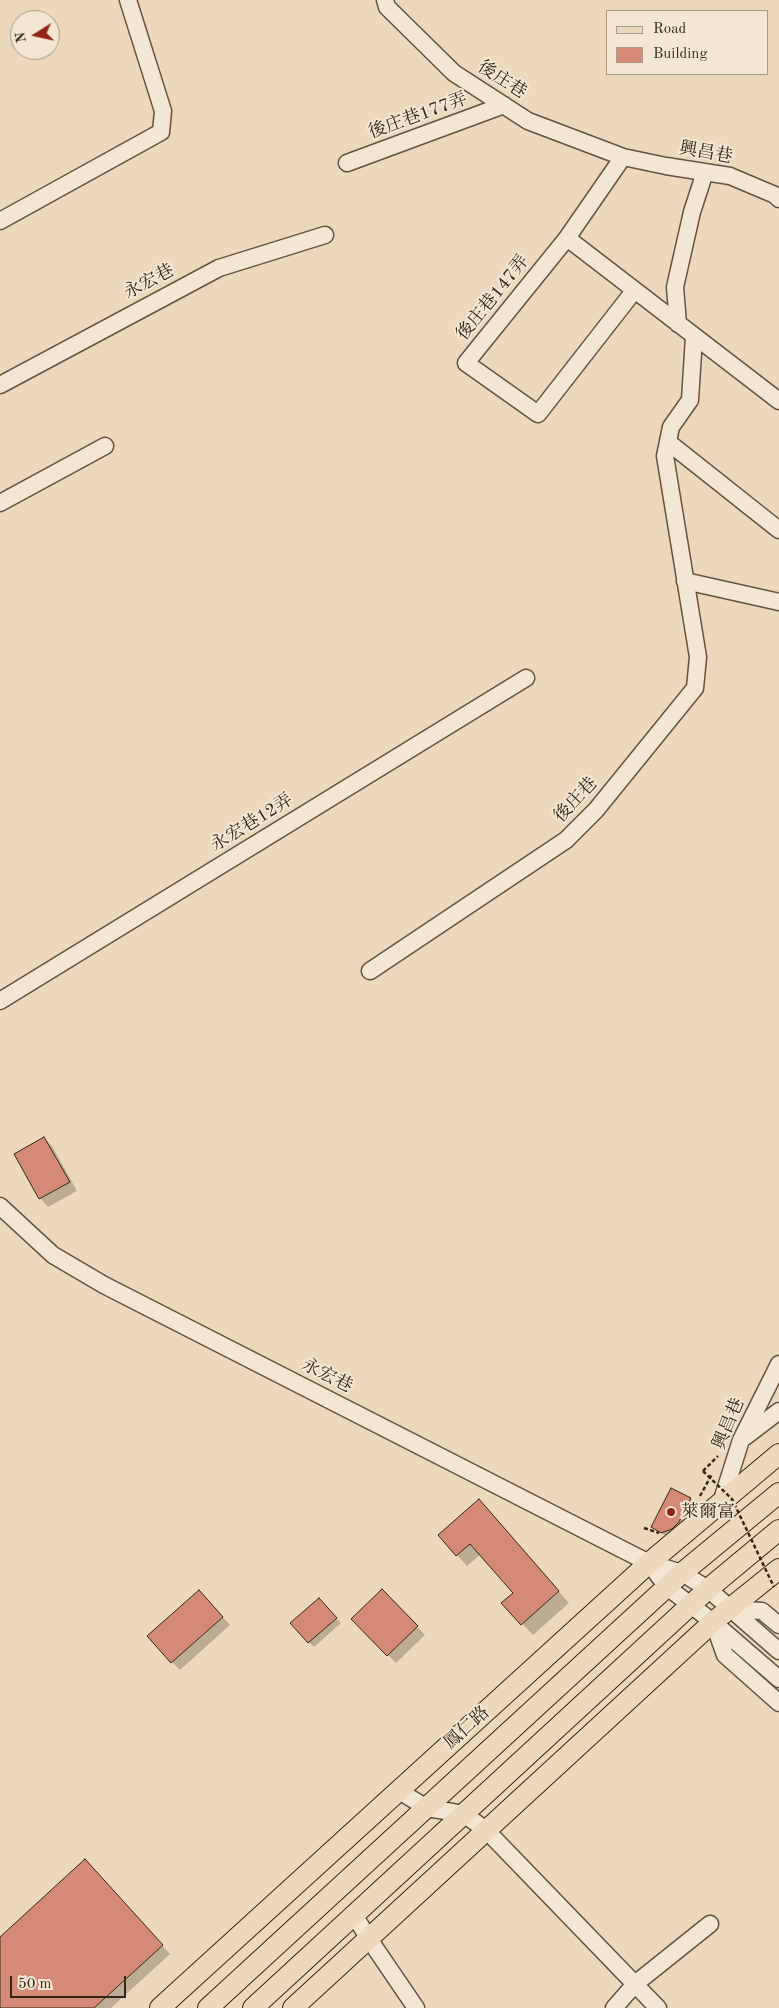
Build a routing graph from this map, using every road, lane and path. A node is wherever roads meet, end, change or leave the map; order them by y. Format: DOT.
graph roads {
  1 [pos="128,0"];
  2 [pos="385,0"];
  3 [pos="504,105"];
  4 [pos="623,157"];
  5 [pos="347,163"];
  6 [pos="705,172"];
  7 [pos="779,199"];
  8 [pos="0,221"];
  9 [pos="325,235"];
  10 [pos="567,238"];
  11 [pos="634,290"];
  12 [pos="678,324"];
  13 [pos="694,337"];
  14 [pos="0,385"];
  15 [pos="779,400"];
  16 [pos="668,442"];
  17 [pos="104,446"];
  18 [pos="0,503"];
  19 [pos="779,530"];
  20 [pos="685,581"];
  21 [pos="779,602"];
  22 [pos="526,678"];
  23 [pos="370,971"];
  24 [pos="0,1001"];
  25 [pos="0,1206"];
  26 [pos="779,1364"];
  27 [pos="779,1411"];
  28 [pos="741,1440"];
  29 [pos="724,1450"];
  30 [pos="779,1454"];
  31 [pos="716,1468"];
  32 [pos="779,1493"];
  33 [pos="697,1501"];
  34 [pos="720,1503"];
  35 [pos="644,1528"];
  36 [pos="779,1530"];
  37 [pos="666,1535"];
  38 [pos="649,1563"];
  39 [pos="682,1573"];
  40 [pos="777,1578"];
  41 [pos="667,1587"];
  42 [pos="708,1589"];
  43 [pos="690,1606"];
  44 [pos="730,1609"];
  45 [pos="713,1622"];
  46 [pos="779,1626"];
  47 [pos="779,1651"];
  48 [pos="779,1679"];
  49 [pos="779,1703"];
  50 [pos="398,1791"];
  51 [pos="427,1808"];
  52 [pos="464,1814"];
  53 [pos="487,1831"];
  54 [pos="354,1915"];
  55 [pos="710,1924"];
  56 [pos="368,1939"];
  57 [pos="635,1984"];
  58 [pos="160,2008"];
  59 [pos="208,2008"];
  60 [pos="253,2008"];
  61 [pos="293,2008"];
  62 [pos="416,2008"];
  63 [pos="614,2008"];
  64 [pos="658,2008"];
  1 -- 8 [label="street"];
  2 -- 3 [label="street, 後庄巷"];
  3 -- 4 [label="street, 後庄巷"];
  3 -- 5 [label="street, 後庄巷177弄"];
  4 -- 6 [label="street, 興昌巷"];
  4 -- 10 [label="street, 後庄巷147弄"];
  6 -- 7 [label="street, 興昌巷"];
  6 -- 12 [label="street"];
  9 -- 14 [label="street, 永宏巷"];
  10 -- 11 [label="street"];
  10 -- 11 [label="street, 後庄巷147弄"];
  11 -- 12 [label="street"];
  12 -- 13 [label="street"];
  13 -- 15 [label="street"];
  13 -- 16 [label="street, 後庄巷"];
  16 -- 19 [label="street"];
  16 -- 20 [label="street, 後庄巷"];
  17 -- 18 [label="street"];
  20 -- 21 [label="street"];
  20 -- 23 [label="street, 後庄巷"];
  22 -- 24 [label="street, 永宏巷12弄"];
  25 -- 38 [label="street, 永宏巷"];
  26 -- 28 [label="street, 興昌巷"];
  27 -- 28 [label="street"];
  28 -- 34 [label="street, 興昌巷"];
  29 -- 40 [label="path, bridge"];
  30 -- 34 [label="main road, 鳳仁路"];
  31 -- 33 [label="path"];
  32 -- 39 [label="main road, 鳳仁路"];
  34 -- 38 [label="main road, 鳳仁路"];
  35 -- 37 [label="path"];
  36 -- 42 [label="main road"];
  38 -- 39 [label="street, 永宏巷"];
  38 -- 41 [label="street"];
  38 -- 50 [label="main road, 鳳仁路"];
  39 -- 41 [label="main road, 鳳仁路"];
  39 -- 42 [label="street, 永宏巷"];
  40 -- 44 [label="main road"];
  41 -- 43 [label="street"];
  41 -- 51 [label="main road, 鳳仁路"];
  42 -- 43 [label="main road"];
  42 -- 44 [label="street, 永宏巷"];
  43 -- 45 [label="street"];
  43 -- 52 [label="main road"];
  44 -- 45 [label="main road"];
  44 -- 46 [label="street"];
  44 -- 47 [label="street, 永宏巷"];
  45 -- 48 [label="street"];
  45 -- 49 [label="street"];
  45 -- 53 [label="main road"];
  50 -- 51 [label="street"];
  50 -- 58 [label="main road, 鳳仁路"];
  51 -- 52 [label="street"];
  51 -- 59 [label="main road, 鳳仁路"];
  52 -- 53 [label="street"];
  52 -- 54 [label="main road"];
  53 -- 56 [label="main road"];
  53 -- 57 [label="street"];
  54 -- 56 [label="street"];
  54 -- 60 [label="main road"];
  55 -- 57 [label="street"];
  56 -- 61 [label="main road"];
  56 -- 62 [label="street"];
  57 -- 63 [label="street"];
  57 -- 64 [label="street"];
}
